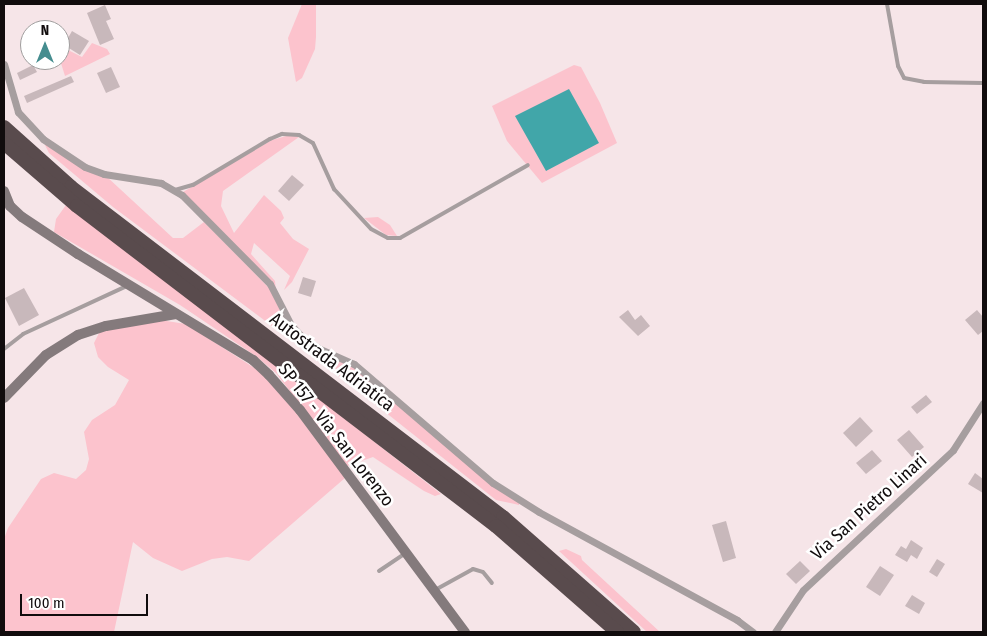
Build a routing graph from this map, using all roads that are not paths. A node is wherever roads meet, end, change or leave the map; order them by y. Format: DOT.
graph roads {
  1 [pos="887,4"];
  2 [pos="4,64"];
  3 [pos="983,83"];
  4 [pos="4,127"];
  5 [pos="4,143"];
  6 [pos="528,165"];
  7 [pos="175,190"];
  8 [pos="4,191"];
  9 [pos="129,285"];
  10 [pos="176,314"];
  11 [pos="4,350"];
  12 [pos="4,398"];
  13 [pos="983,404"];
  14 [pos="406,553"];
  15 [pos="379,571"];
  16 [pos="492,583"];
  17 [pos="434,590"];
  18 [pos="465,632"];
  19 [pos="617,632"];
  20 [pos="634,632"];
  21 [pos="753,632"];
  22 [pos="775,632"];
  1 -- 3 [label="lane"];
  2 -- 7 [label="street"];
  4 -- 20 [label="highway, Autostrada Adriatica"];
  5 -- 19 [label="highway, Autostrada Adriatica"];
  6 -- 7 [label="lane"];
  7 -- 21 [label="street"];
  8 -- 9 [label="main road, SP 157 - Via San Lorenzo"];
  9 -- 10 [label="main road, SP 157 - Via San Lorenzo"];
  9 -- 11 [label="lane"];
  10 -- 12 [label="main road"];
  10 -- 14 [label="main road, SP 157 - Via San Lorenzo"];
  13 -- 22 [label="street, Via San Pietro Linari"];
  14 -- 15 [label="lane"];
  14 -- 17 [label="main road, SP 157 - Via San Lorenzo"];
  16 -- 17 [label="lane"];
  17 -- 18 [label="main road, SP 157 - Via San Lorenzo"];
}
